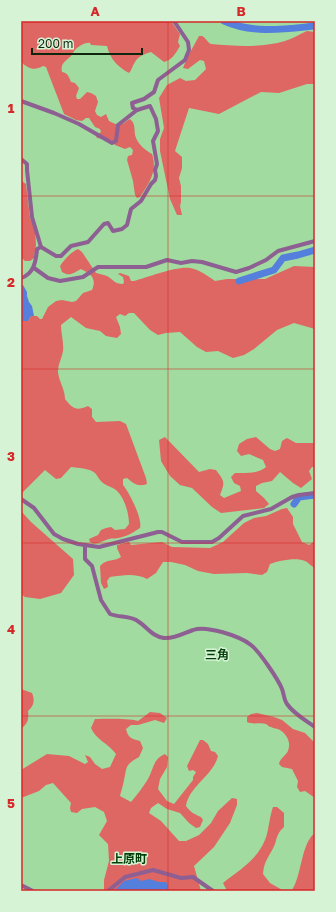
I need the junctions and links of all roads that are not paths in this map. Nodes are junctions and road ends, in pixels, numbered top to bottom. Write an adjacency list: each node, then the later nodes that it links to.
1 (174, 21): 2 (street)
2 (154, 92): 4 (street); 5 (street)
3 (21, 101): 5 (street)
4 (150, 106): 5 (street); 8 (street)
5 (137, 110)
6 (21, 159): 8 (street)
7 (315, 241): 9 (street)
8 (41, 247): 9 (street)
9 (34, 268): 10 (street)
10 (21, 278)
11 (315, 493): 13 (street)
12 (21, 499): 13 (street)
13 (86, 545): 14 (street)
14 (315, 726)
15 (21, 885): 16 (street)
16 (33, 891)
17 (108, 891): 18 (street)
18 (213, 891)

